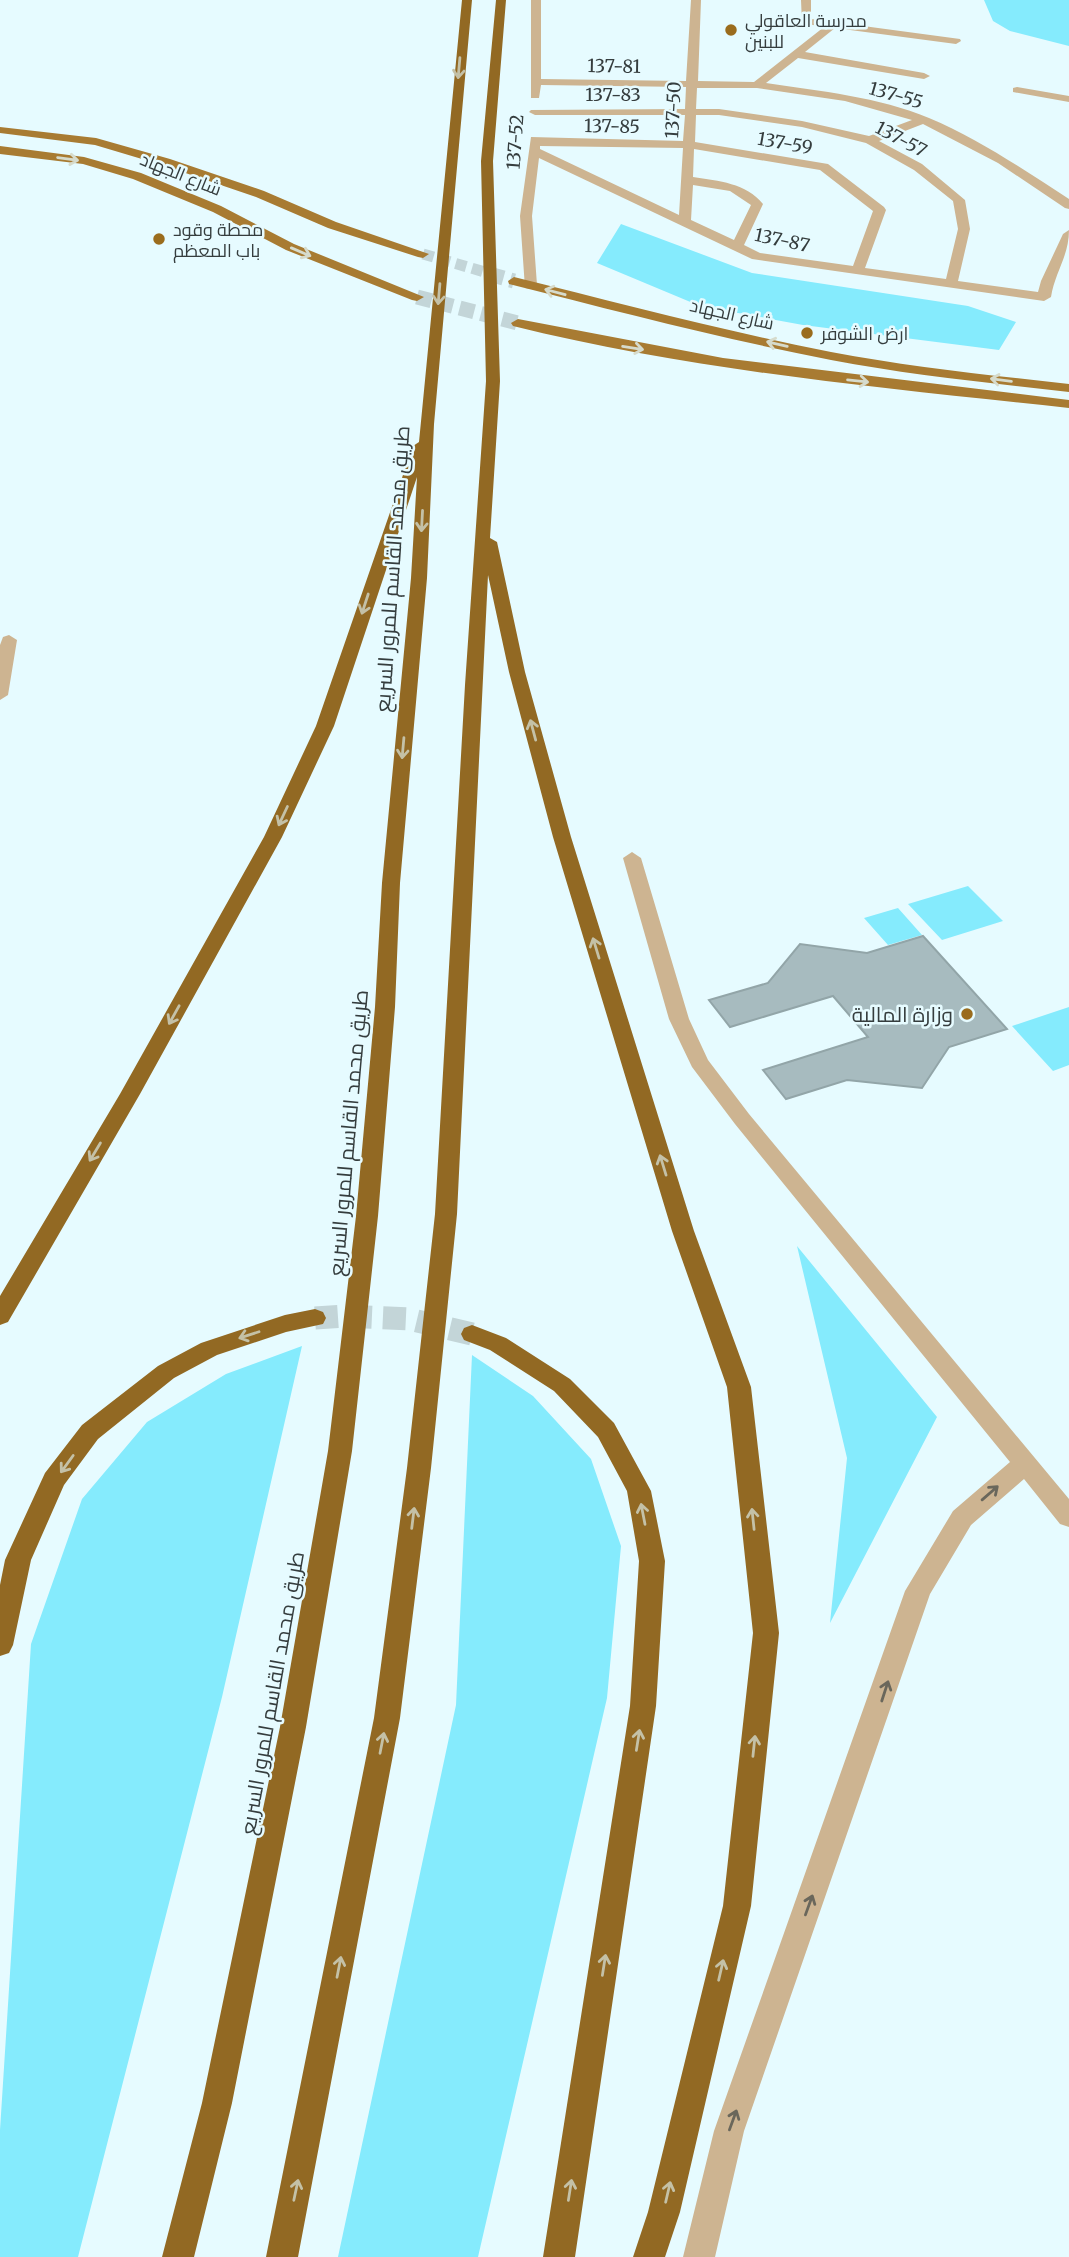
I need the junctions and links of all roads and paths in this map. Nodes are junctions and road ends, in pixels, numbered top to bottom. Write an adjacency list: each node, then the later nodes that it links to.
1 (467, 0): 41 (highway, طريق محمد القاسم للمرور السريع, one-way to 41)
2 (501, 0): 42 (highway)
3 (536, 0): 10 (street, 137-52)
4 (696, 0): 11 (street, 137-50)
5 (806, 0): 6 (street)
6 (834, 24): 7 (street); 8 (street)
7 (956, 41)
8 (796, 54): 9 (street); 12 (street)
9 (924, 76)
10 (536, 82): 11 (street, 137-81); 15 (street, 137-52)
11 (692, 84): 12 (street, 137-55); 16 (street, 137-50)
12 (757, 86): 17 (street, 137-55)
13 (1017, 90): 14 (street)
14 (1069, 99)
15 (535, 112): 16 (street, 137-83); 21 (street, 137-52)
16 (691, 112): 19 (street, 137-57); 20 (street, 137-50)
17 (924, 120): 19 (street); 25 (street, 137-55)
18 (0, 130): 24 (main road, شارع الجهاد)
19 (870, 140): 33 (street, 137-57)
20 (689, 145): 21 (street, 137-85); 23 (street, 137-50); 31 (street, 137-59)
21 (534, 146): 27 (street, 137-87); 34 (street, 137-52)
22 (0, 150): 26 (main road, شارع الجهاد, one-way to 26)
23 (687, 180): 27 (street, 137-50); 29 (street)
24 (260, 194): 26 (main road); 30 (main road, شارع الجهاد)
25 (1069, 205)
26 (217, 209): 35 (main road, شارع الجهاد, one-way to 35)
27 (685, 222): 29 (street, 137-87)
28 (1069, 234): 33 (street, 137-87)
29 (737, 247): 31 (street, 137-87)
30 (423, 254)
31 (857, 271): 33 (street, 137-87)
32 (514, 281): 34 (main road, شارع الجهاد)
33 (951, 284)
34 (530, 285): 37 (main road, شارع الجهاد, one-way to 34)
35 (417, 297)
36 (518, 323): 38 (main road, one-way to 38)
37 (724, 332): 38 (main road); 39 (main road, شارع الجهاد, one-way to 37)
38 (708, 359): 40 (main road, one-way to 40)
39 (1069, 388)
40 (1069, 404)
41 (427, 424): 46 (highway, one-way to 46); 52 (highway, طريق محمد القاسم للمرور السريع, one-way to 52)
42 (485, 521): 53 (highway, one-way to 42); 55 (highway, one-way to 42)
43 (9, 640): 44 (street)
44 (0, 695)
45 (632, 858): 49 (street)
46 (0, 1316)
47 (315, 1318): 51 (highway, one-way to 51)
48 (472, 1334): 54 (highway, one-way to 48)
49 (1024, 1465): 50 (street); 56 (street, one-way to 49)
50 (1069, 1517)
51 (0, 1646)
52 (178, 2257)
53 (282, 2257)
54 (559, 2257)
55 (649, 2257)
56 (699, 2257)

